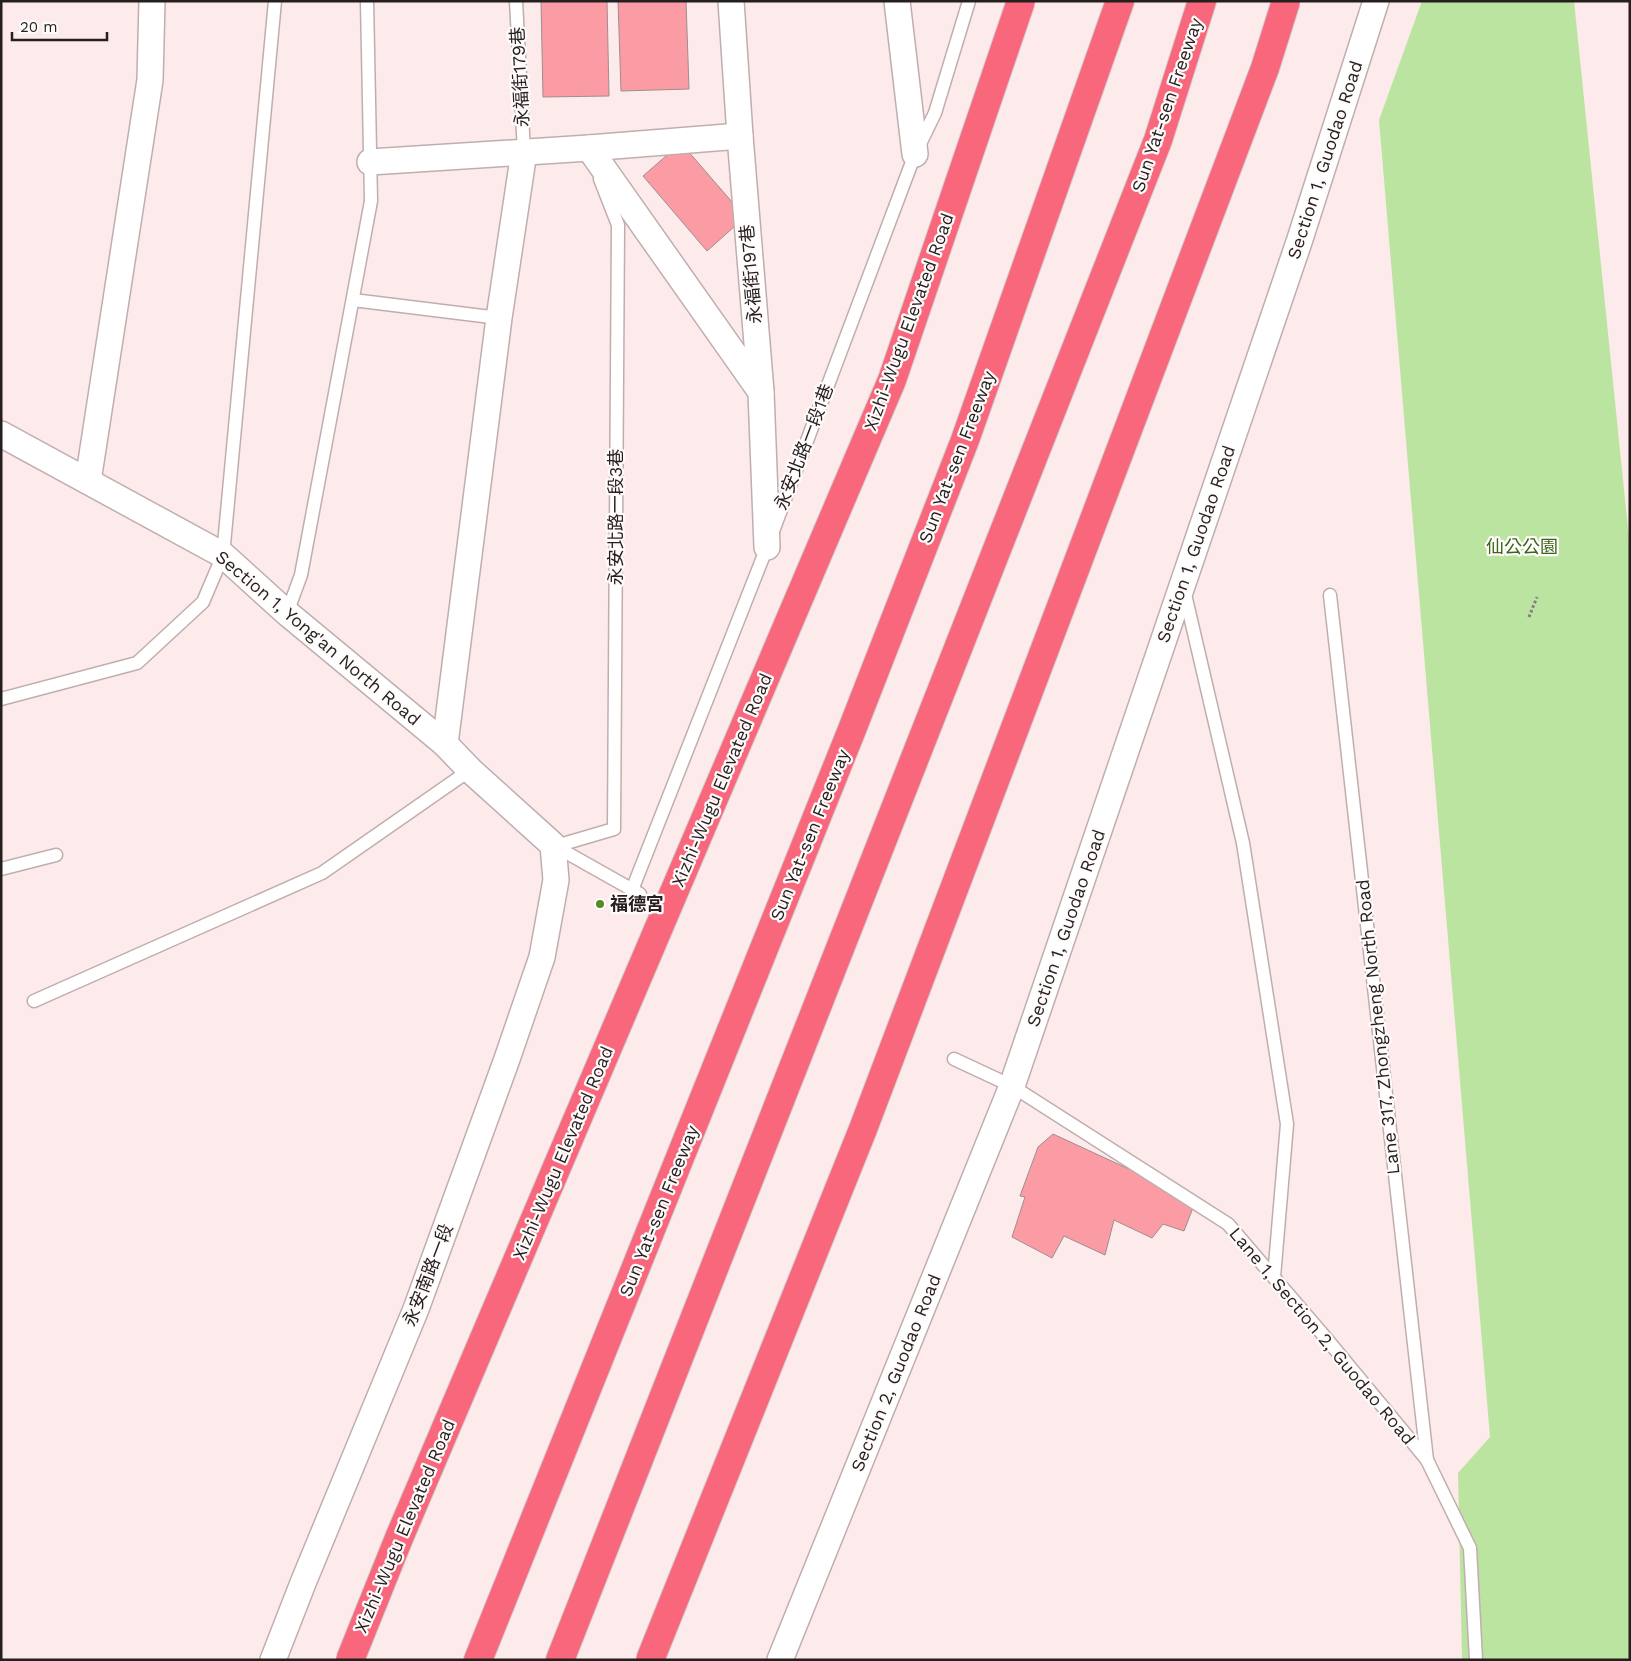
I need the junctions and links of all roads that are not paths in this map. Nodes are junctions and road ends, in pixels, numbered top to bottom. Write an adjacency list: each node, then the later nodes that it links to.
1 (152, 1): 22 (street)
2 (275, 1): 24 (lane)
3 (367, 1): 17 (lane)
4 (516, 1): 15 (lane, 永福街179巷)
5 (731, 1): 13 (street, 永福街197巷)
6 (897, 1): 16 (street)
7 (970, 1): 16 (lane, 永安北路一段1巷)
8 (1021, 1): 40 (highway, Xizhi-Wugu Elevated Road, bridge)
9 (1120, 1): 41 (highway, Sun Yat-sen Freeway)
10 (1202, 1): 42 (highway, Sun Yat-sen Freeway)
11 (1286, 1): 43 (highway, bridge)
12 (1376, 1): 25 (street, Section 1, Guodao Road)
13 (740, 136): 14 (street); 20 (street, 永福街197巷)
14 (589, 148): 15 (street); 20 (street); 31 (lane, 永安北路一段3巷)
15 (524, 152): 17 (street); 19 (street)
16 (914, 154): 23 (lane, 永安北路一段1巷)
17 (370, 162): 18 (lane)
18 (352, 300): 19 (lane); 27 (lane)
19 (499, 318): 29 (street)
20 (761, 392): 23 (street, 永福街197巷)
21 (1, 434): 22 (street, Section 1, Yong'an North Road)
22 (88, 481): 24 (street, Section 1, Yong'an North Road)
23 (767, 547): 31 (lane, 永安北路一段1巷)
24 (223, 555): 27 (street, Section 1, Yong'an North Road); 28 (lane)
25 (1183, 583): 36 (street, Section 1, Guodao Road); 37 (lane)
26 (1330, 595): 38 (lane, Lane 317, Zhongzheng North Road)
27 (287, 613): 29 (street, Section 1, Yong'an North Road)
28 (1, 699)
29 (446, 744): 30 (street, Section 1, Yong'an North Road)
30 (470, 770): 31 (street, Section 1, Yong'an North Road); 34 (lane)
31 (554, 845): 39 (street, 永安南路一段)
32 (56, 855): 33 (lane)
33 (1, 869)
34 (34, 1001)
35 (954, 1059): 36 (lane, Lane 1, Section 2, Guodao Road)
36 (1012, 1086): 37 (lane, Lane 1, Section 2, Guodao Road); 44 (street, Section 2, Guodao Road)
37 (1274, 1277): 38 (lane, Lane 1, Section 2, Guodao Road)
38 (1426, 1460): 45 (lane)
39 (273, 1660)
40 (350, 1660)
41 (478, 1660)
42 (560, 1660)
43 (650, 1660)
44 (780, 1660)
45 (1476, 1660)

